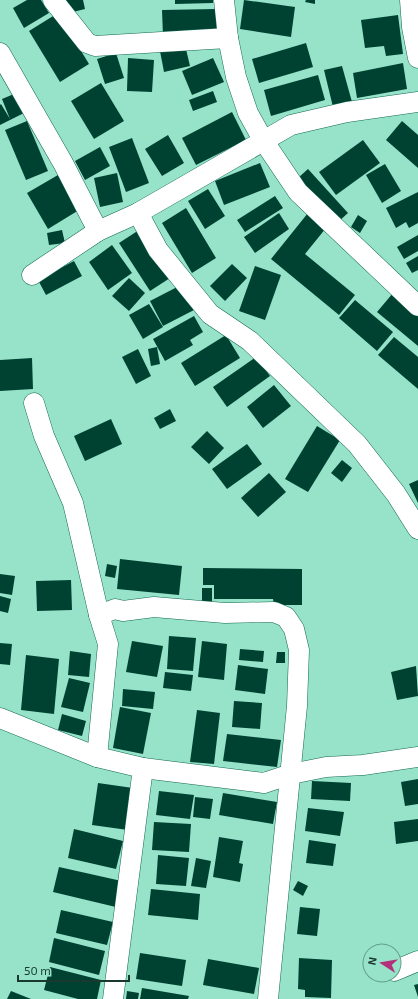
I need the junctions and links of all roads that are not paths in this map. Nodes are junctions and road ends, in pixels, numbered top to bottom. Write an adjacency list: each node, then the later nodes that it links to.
1 (53, 0): 4 (street)
2 (224, 0): 4 (street)
3 (410, 0): 6 (street)
4 (228, 38): 8 (street)
5 (0, 53): 10 (street)
6 (418, 58)
7 (418, 102): 8 (street)
8 (263, 140): 9 (street); 12 (street)
9 (138, 213): 10 (street); 14 (street)
10 (98, 231): 11 (street)
11 (32, 275)
12 (418, 306)
13 (34, 403): 15 (street)
14 (418, 529)
15 (99, 615): 17 (street); 20 (street)
16 (0, 718): 17 (street)
17 (97, 757): 19 (street)
18 (418, 757): 20 (street)
19 (143, 768): 20 (street); 23 (street)
20 (291, 774): 24 (street)
21 (418, 961): 22 (street)
22 (402, 968)
23 (113, 999)
24 (268, 999)

